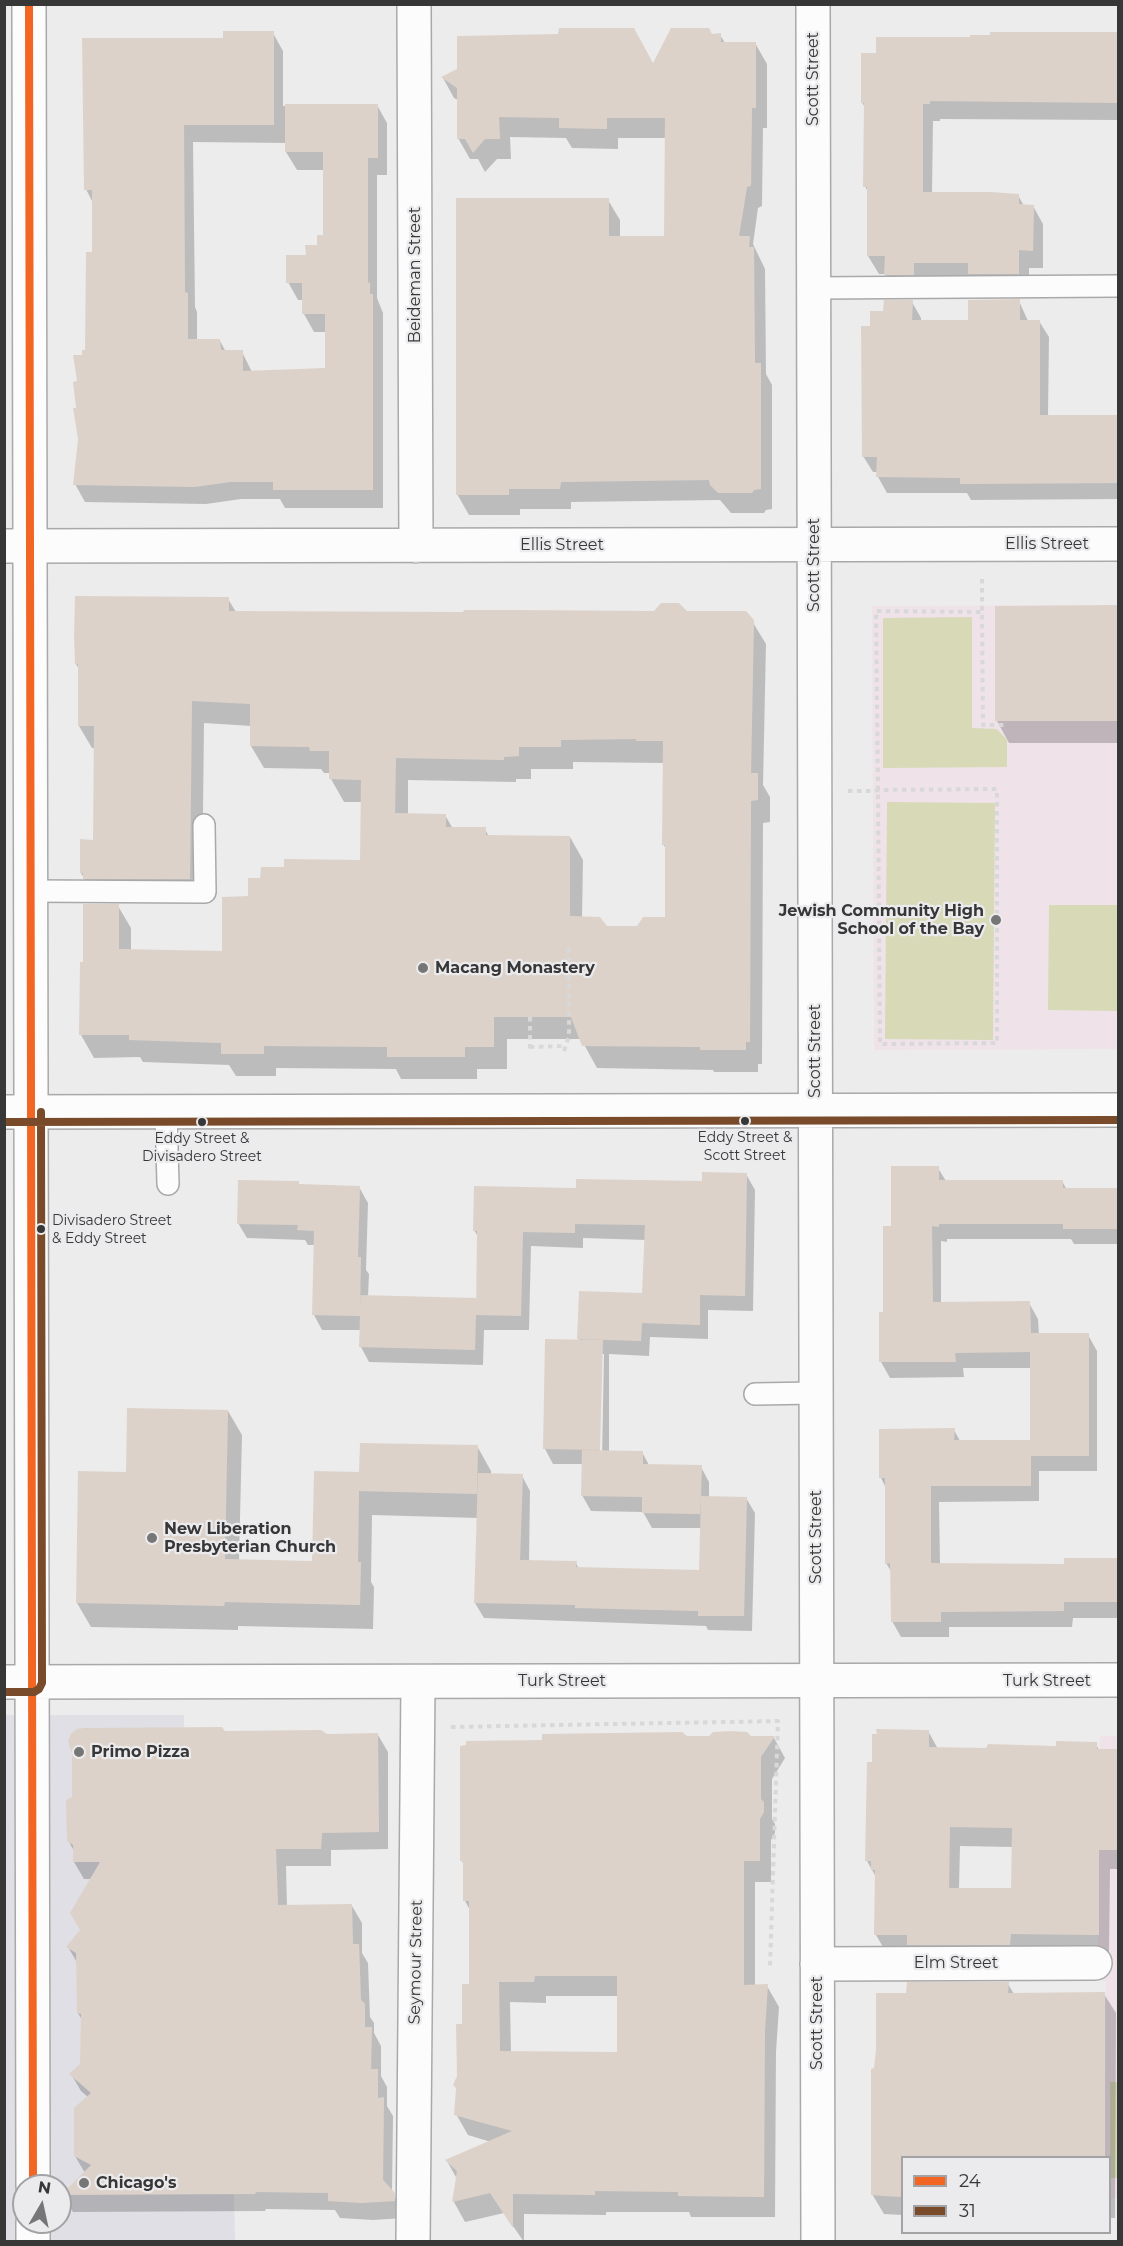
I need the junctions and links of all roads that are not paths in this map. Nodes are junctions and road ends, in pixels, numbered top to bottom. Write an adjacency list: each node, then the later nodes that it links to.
1 (29, 4): 8 (street)
2 (414, 4): 9 (street, Beideman Street)
3 (813, 4): 5 (street, Scott Street)
4 (1119, 286): 5 (lane)
5 (814, 288): 7 (street, Scott Street)
6 (1119, 544): 7 (street, Ellis Street)
7 (814, 545): 9 (street, Ellis Street); 13 (street, Scott Street)
8 (17, 546): 9 (street, Ellis Street); 11 (street)
9 (416, 546)
10 (204, 825): 11 (lane)
11 (30, 891): 14 (street)
12 (1119, 1110): 13 (street)
13 (816, 1111): 15 (street); 17 (street, Scott Street)
14 (18, 1112): 15 (street); 21 (street)
15 (166, 1112): 16 (lane)
16 (168, 1184)
17 (816, 1393): 18 (lane); 20 (street, Scott Street)
18 (755, 1394)
19 (1119, 1680): 20 (street, Turk Street)
20 (817, 1681): 22 (street, Turk Street); 24 (street, Scott Street)
21 (18, 1682): 22 (street, Turk Street); 25 (street)
22 (418, 1682): 26 (street, Seymour Street)
23 (1095, 1963): 24 (street, Elm Street)
24 (817, 1964): 27 (street, Scott Street)
25 (33, 2174)
26 (413, 2241)
27 (818, 2241)

